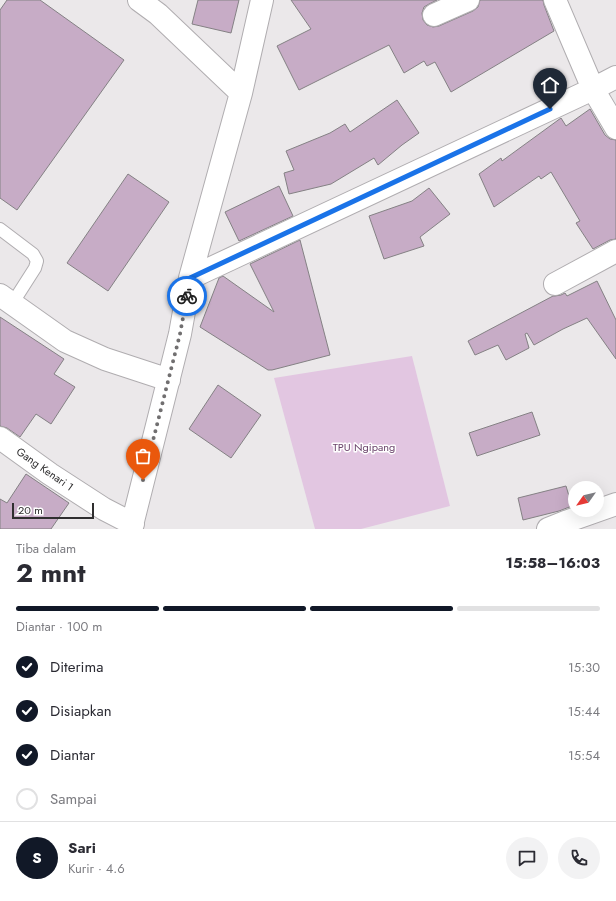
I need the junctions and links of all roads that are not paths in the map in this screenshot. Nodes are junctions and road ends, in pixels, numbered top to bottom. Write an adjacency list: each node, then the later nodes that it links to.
1 (139, 0): 8 (street)
2 (262, 0): 8 (street)
3 (468, 0): 5 (street)
4 (555, 0): 7 (street)
5 (434, 15)
6 (616, 77): 7 (street)
7 (593, 89): 9 (street); 12 (street)
8 (241, 93): 12 (street)
9 (616, 128)
10 (0, 229): 14 (lane)
11 (616, 251): 13 (street)
12 (190, 278): 15 (street)
13 (555, 284)
14 (6, 299): 15 (street)
15 (169, 380): 18 (street)
16 (0, 438): 18 (street, Gang Kenari 1)
17 (616, 504): 19 (street)
18 (132, 526)
19 (548, 529)

